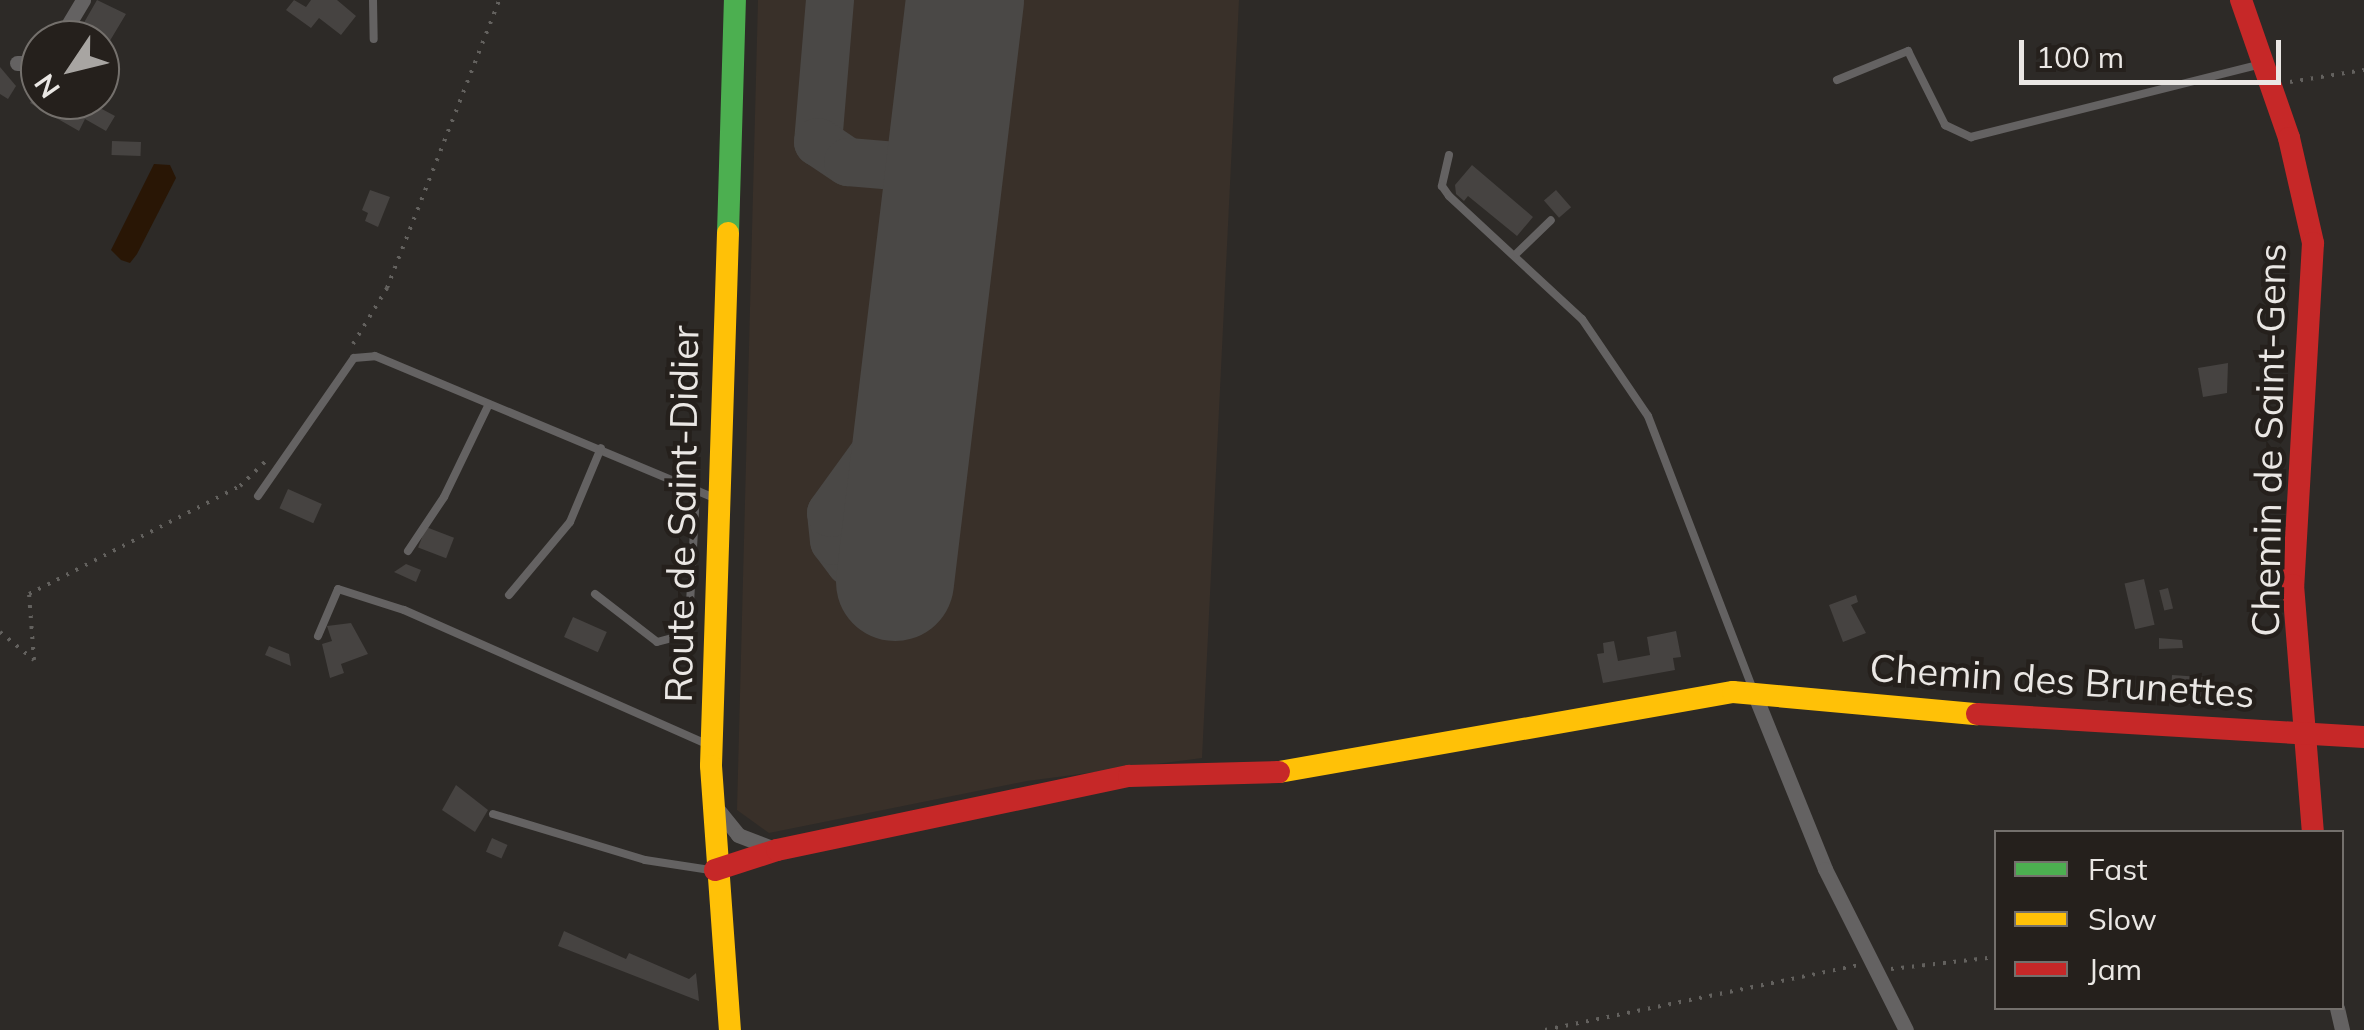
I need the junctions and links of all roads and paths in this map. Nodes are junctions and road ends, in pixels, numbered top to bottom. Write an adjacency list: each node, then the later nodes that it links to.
1 (373, 0): 5 (lane)
2 (499, 0): 12 (path)
3 (735, 0): 16 (street, Route de Saint-Didier)
4 (2241, 0): 7 (street, Chemin de Saint-Gens)
5 (374, 39)
6 (2364, 70): 7 (path)
7 (2267, 75): 8 (lane); 24 (street, Chemin de Saint-Gens)
8 (1837, 80)
9 (1449, 155): 11 (lane)
10 (1551, 220): 11 (lane)
11 (1516, 252): 23 (lane)
12 (346, 352)
13 (489, 404): 15 (lane); 17 (lane); 18 (lane)
14 (278, 446): 21 (path)
15 (601, 448): 16 (lane); 20 (lane)
16 (706, 495): 19 (lane); 26 (street, Route de Saint-Didier)
17 (258, 496)
18 (408, 550)
19 (595, 594)
20 (509, 595)
21 (0, 632)
22 (318, 636): 26 (lane)
23 (1756, 698): 24 (street, Chemin des Brunettes); 30 (street, Chemin des Brunettes); 33 (street)
24 (2306, 732): 25 (street, Chemin des Brunettes); 29 (street, Chemin de Saint-Gens)
25 (2364, 737)
26 (711, 744): 27 (street, Route de Saint-Didier)
27 (712, 802): 30 (street); 31 (street, Route de Saint-Didier)
28 (494, 814): 31 (lane)
29 (2313, 830)
30 (768, 848): 31 (street, Chemin des Brunettes)
31 (714, 863): 34 (street, Route de Saint-Didier)
32 (1994, 957): 33 (path)
33 (1871, 963): 35 (path); 36 (street)
34 (730, 1030)
35 (1544, 1030)
36 (1906, 1030)

